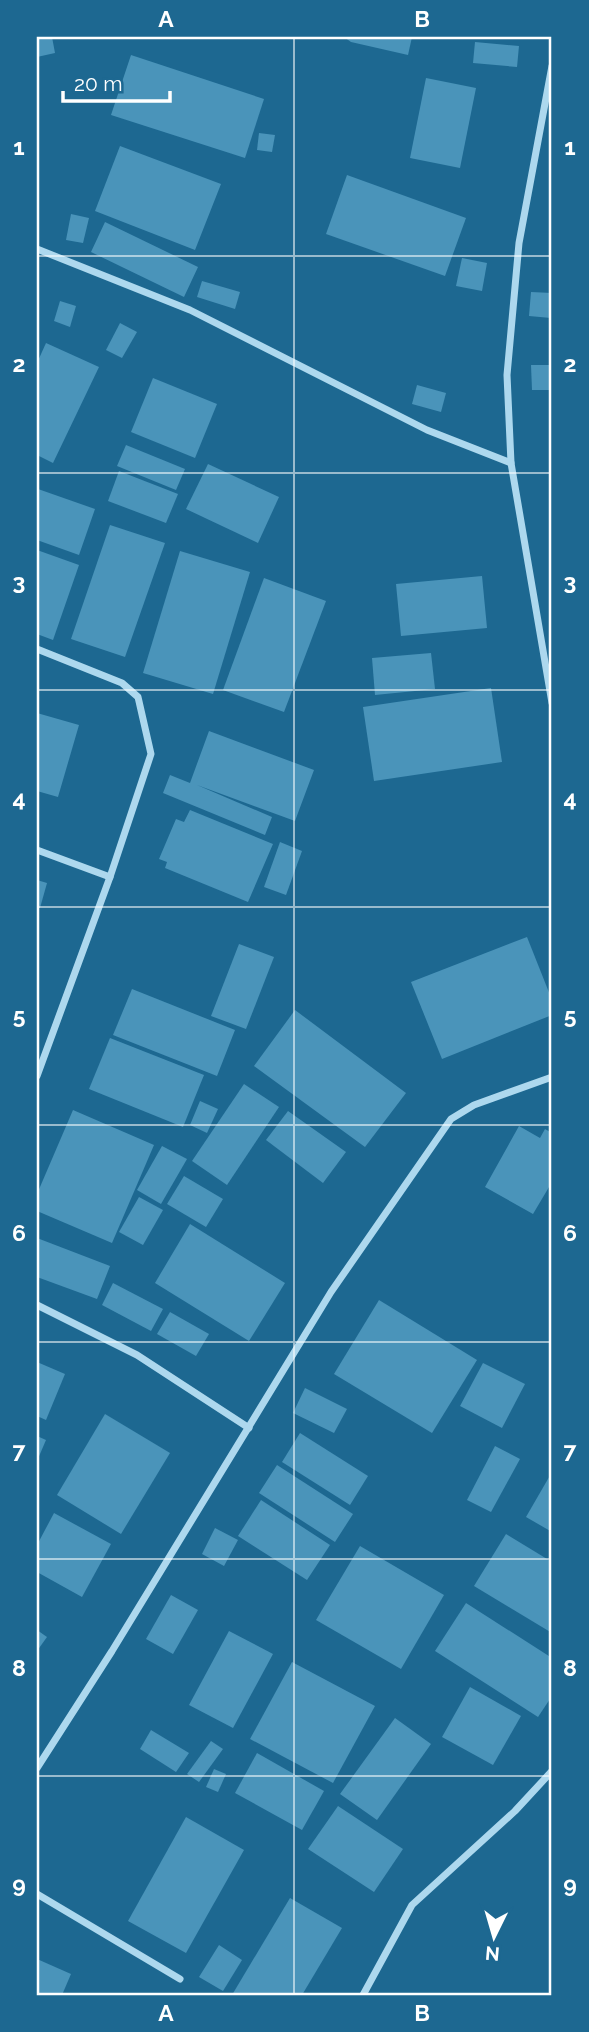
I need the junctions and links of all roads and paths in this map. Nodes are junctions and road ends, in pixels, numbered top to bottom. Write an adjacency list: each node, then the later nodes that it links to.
1 (552, 66): 3 (street)
2 (37, 248): 3 (street)
3 (512, 463): 5 (street)
4 (37, 649): 7 (street)
5 (552, 703)
6 (37, 850): 7 (street)
7 (110, 877): 8 (street)
8 (37, 1076)
9 (552, 1077): 11 (street)
10 (37, 1305): 11 (street)
11 (249, 1428): 12 (street)
12 (37, 1768)
13 (552, 1771): 16 (street)
14 (37, 1894): 15 (street)
15 (180, 1979)
16 (362, 1995)

